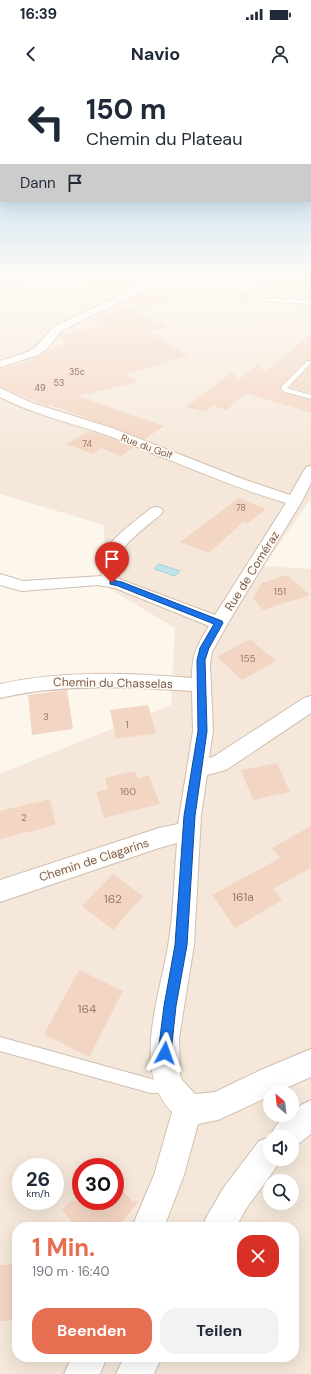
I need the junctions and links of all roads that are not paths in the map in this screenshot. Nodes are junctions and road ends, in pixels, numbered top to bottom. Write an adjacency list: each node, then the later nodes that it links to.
1 (51, 335): 3 (street)
2 (309, 362): 5 (lane)
3 (0, 364)
4 (0, 392): 7 (street, Rue du Golf)
5 (311, 397)
6 (311, 470): 7 (street, Rue de Coméraz)
7 (295, 501): 11 (street, Rue de Coméraz)
8 (156, 511): 10 (street)
9 (0, 579): 10 (street)
10 (112, 583): 11 (street)
11 (219, 623): 12 (street, Rue de Coméraz)
12 (202, 685): 13 (street, Chemin du Chasselas); 15 (street, Rue de Coméraz)
13 (0, 691)
14 (311, 702): 15 (street)
15 (197, 769): 16 (street, Rue de Coméraz)
16 (188, 833): 17 (street, Chemin de Clagarins); 20 (street, Rue de Coméraz)
17 (0, 891)
18 (0, 1044): 20 (lane)
19 (311, 1064): 21 (street)
20 (169, 1083): 21 (street, Rue de Coméraz)
21 (188, 1107): 25 (street)
22 (311, 1115): 23 (street)
23 (293, 1130)
24 (263, 1161): 26 (street)
25 (150, 1222)
26 (221, 1222)
27 (88, 1362): 29 (street)
28 (142, 1362): 30 (street)
29 (82, 1374)
30 (134, 1374)

